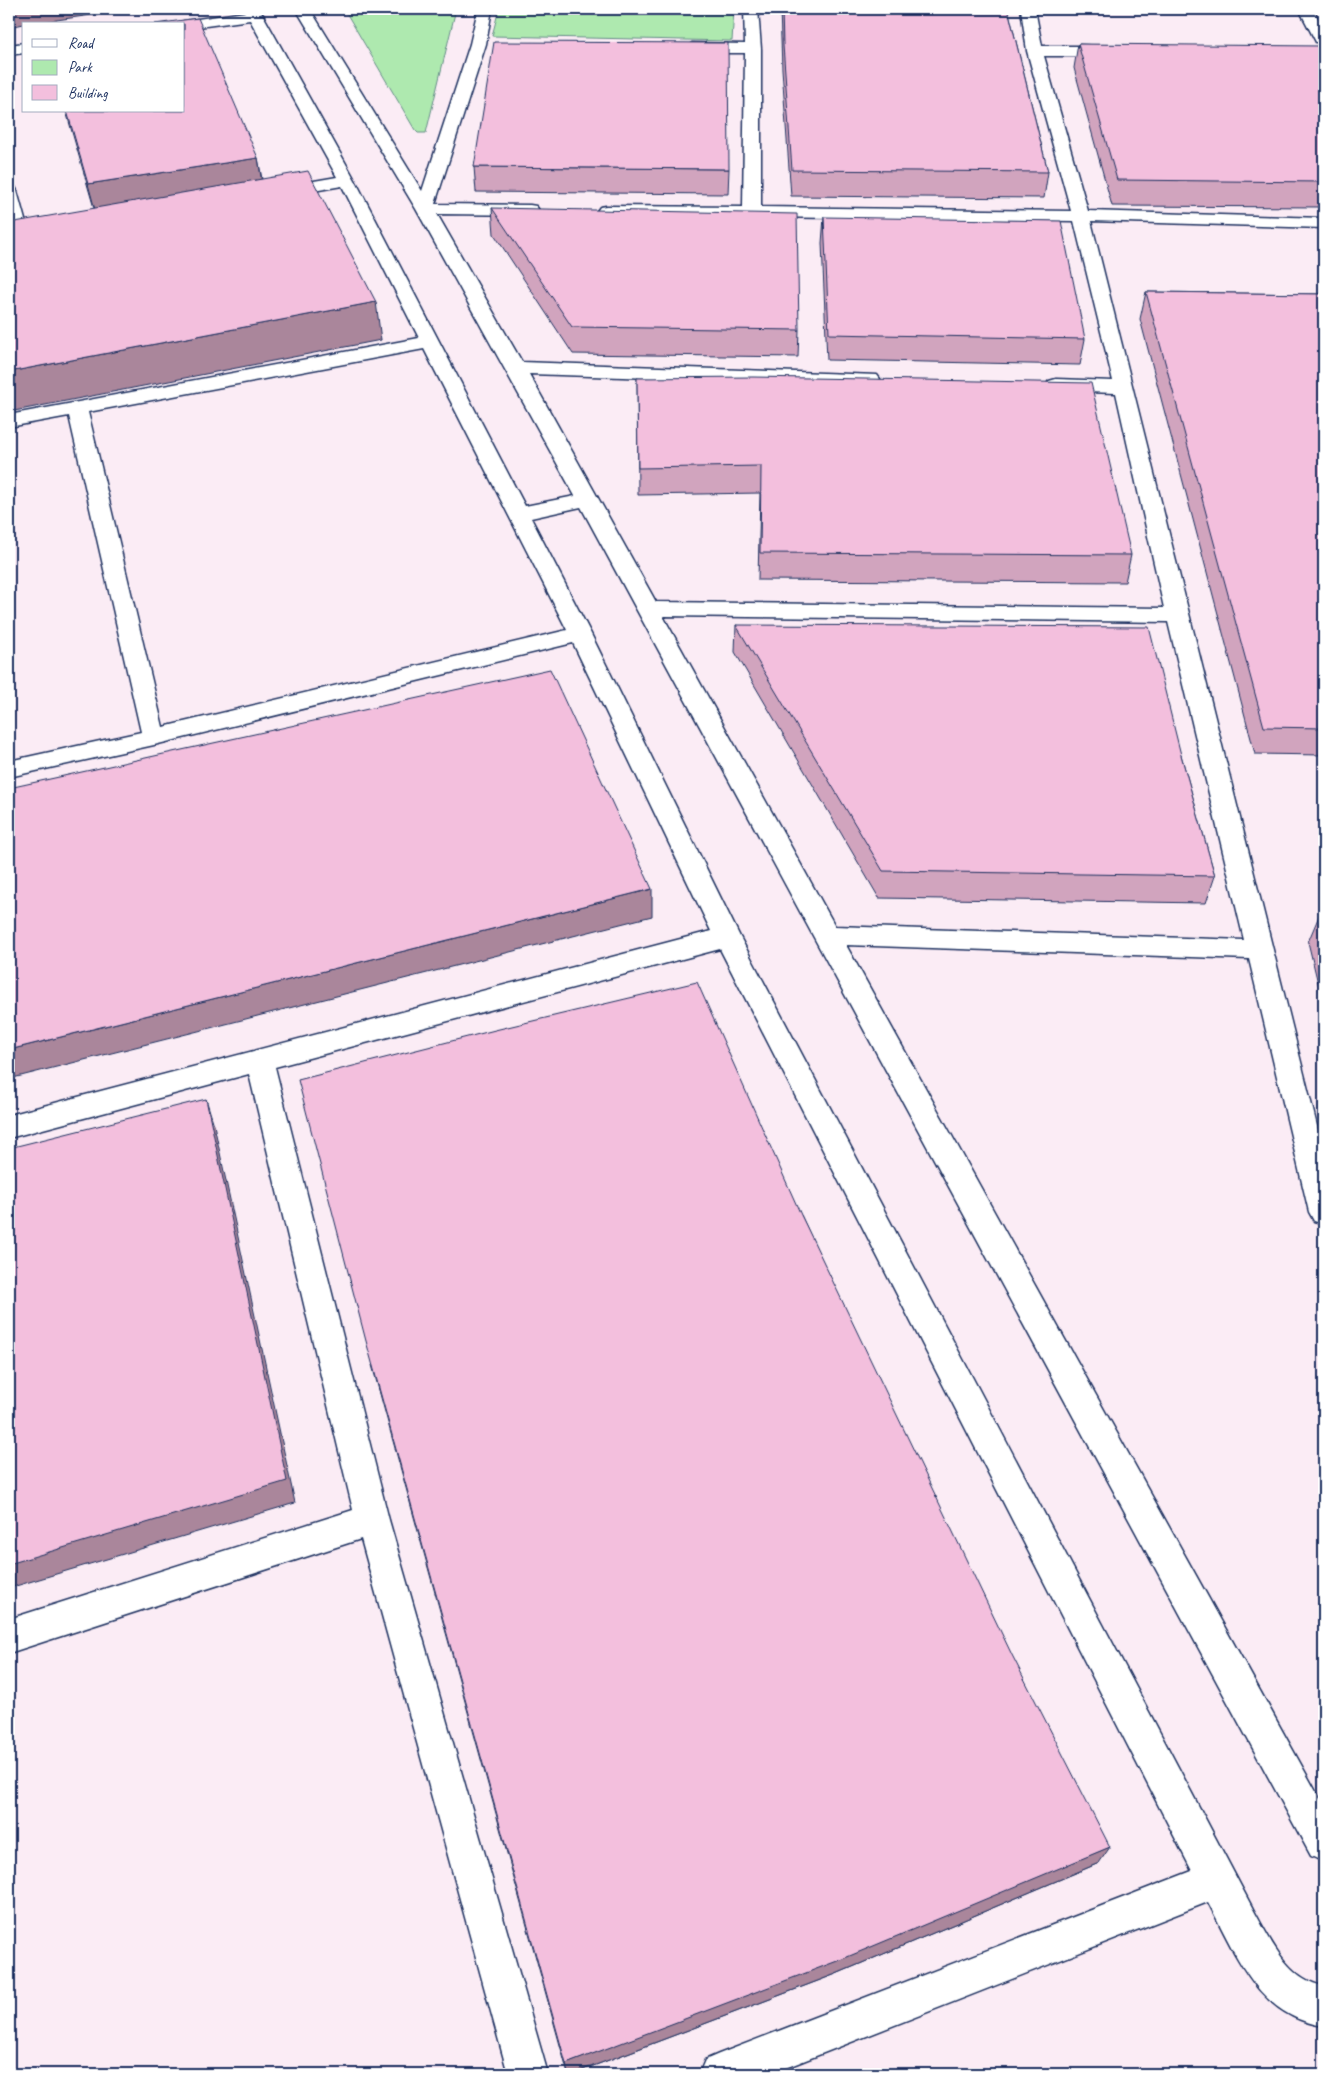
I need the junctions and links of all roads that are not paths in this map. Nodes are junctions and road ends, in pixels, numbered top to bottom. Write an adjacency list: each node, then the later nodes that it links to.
1 (304, 9): 20 (street)
2 (485, 9): 8 (street)
3 (751, 9): 12 (street)
4 (1028, 9): 15 (street)
5 (1306, 9): 13 (street)
6 (254, 12): 7 (street); 17 (street)
7 (185, 25)
8 (478, 44): 9 (street); 20 (street)
9 (497, 45)
10 (22, 48): 14 (street)
11 (674, 48): 12 (street)
12 (753, 49): 23 (street)
13 (1321, 49)
14 (9, 50)
15 (1034, 50): 16 (street); 24 (street)
16 (1134, 51)
17 (347, 180): 19 (street); 28 (street)
18 (9, 191): 27 (street)
19 (261, 195)
20 (425, 209): 21 (street); 29 (street)
21 (544, 210)
22 (593, 210): 23 (street)
23 (752, 212): 24 (street)
24 (1081, 216): 25 (street); 32 (street)
25 (1324, 223)
26 (40, 234): 27 (street)
27 (15, 239)
28 (430, 342): 33 (street); 36 (street)
29 (516, 368): 30 (street); 35 (street)
30 (885, 380)
31 (1034, 384): 32 (street)
32 (1124, 387): 38 (street)
33 (76, 408): 34 (street); 40 (street)
34 (9, 421)
35 (589, 499): 36 (street); 37 (street)
36 (518, 514): 39 (street)
37 (650, 609): 38 (street); 42 (street)
38 (1177, 615): 44 (street)
39 (580, 634): 40 (street); 43 (street)
40 (154, 737): 41 (street)
41 (9, 769)
42 (826, 935): 44 (street); 50 (street)
43 (727, 937): 45 (street); 51 (street)
44 (1260, 950): 47 (street)
45 (260, 1059): 46 (street); 48 (street)
46 (9, 1126)
47 (1324, 1212)
48 (372, 1520): 49 (street); 53 (street)
49 (9, 1636)
50 (1324, 1843)
51 (1217, 1880): 52 (street); 54 (street)
52 (1324, 2006)
53 (528, 2074)
54 (719, 2074)

